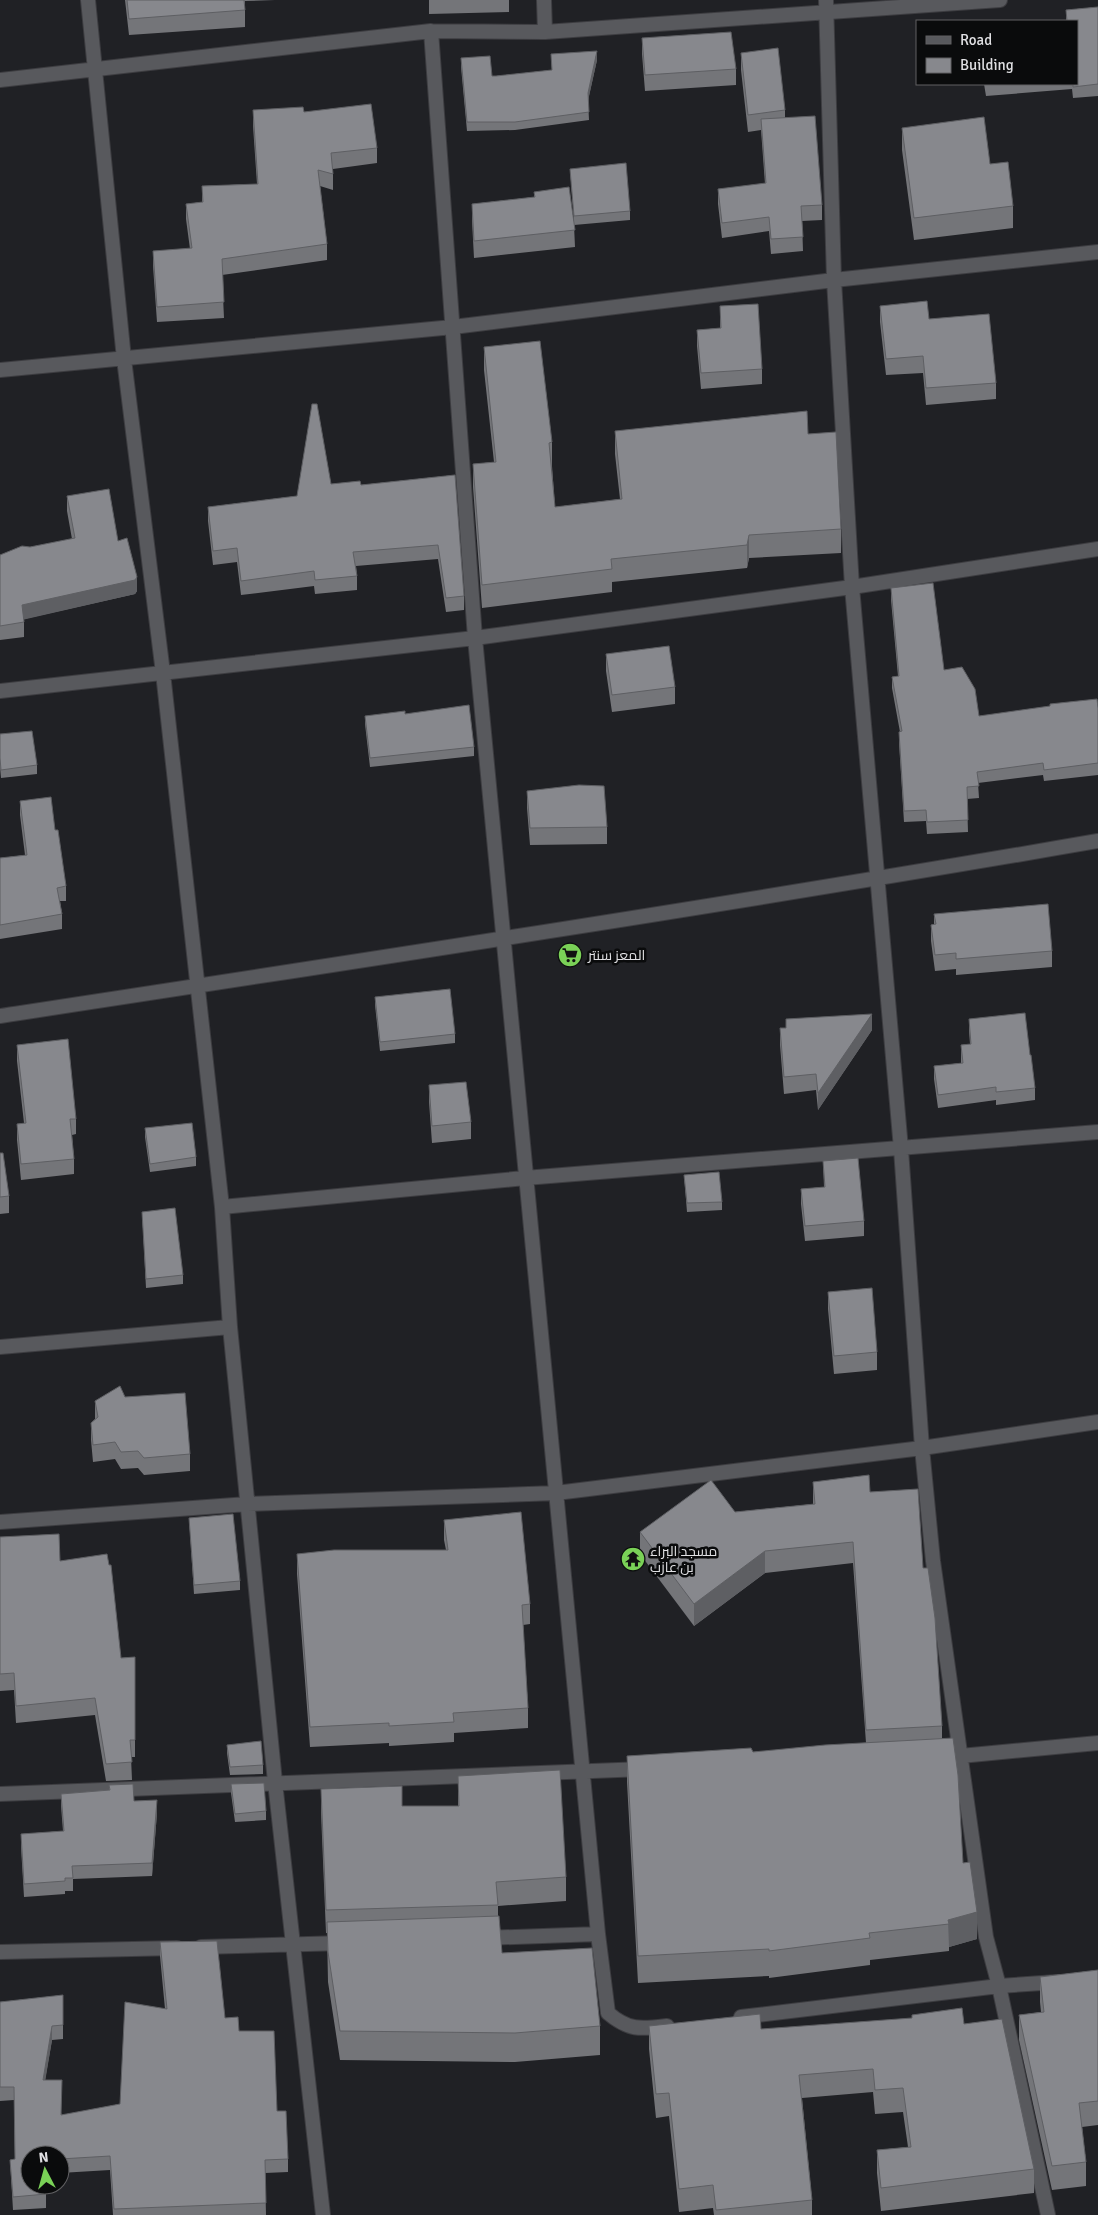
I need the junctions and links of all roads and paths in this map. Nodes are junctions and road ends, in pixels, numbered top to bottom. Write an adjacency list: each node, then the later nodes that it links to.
1 (88, 0): 7 (street)
2 (544, 0): 6 (street)
3 (1000, 0): 4 (street)
4 (827, 6): 6 (street); 10 (street)
5 (431, 31): 6 (street); 7 (street); 11 (street)
6 (545, 32)
7 (96, 71): 8 (street); 12 (street)
8 (0, 80)
9 (1098, 252): 10 (street)
10 (834, 280): 11 (street); 15 (street)
11 (453, 327): 12 (street); 16 (street)
12 (124, 359): 13 (street); 17 (street)
13 (0, 370)
14 (1098, 549): 15 (street)
15 (852, 587): 16 (street); 20 (street)
16 (475, 638): 17 (street); 21 (street)
17 (163, 673): 18 (street); 22 (street)
18 (0, 691)
19 (1098, 841): 20 (street)
20 (876, 880): 21 (street); 25 (street)
21 (502, 939): 22 (street); 26 (street)
22 (197, 986): 23 (street); 27 (street)
23 (0, 1016)
24 (1098, 1132): 25 (street)
25 (900, 1149): 26 (street); 31 (street)
26 (524, 1178): 27 (street); 32 (street)
27 (222, 1207): 28 (street)
28 (230, 1327): 29 (street); 33 (street)
29 (0, 1347)
30 (1098, 1422): 31 (street)
31 (922, 1448): 32 (street); 36 (street)
32 (556, 1493): 33 (street); 39 (street)
33 (248, 1504): 34 (street); 40 (street)
34 (0, 1522)
35 (1098, 1743): 36 (street)
36 (959, 1756): 37 (street); 48 (street)
37 (940, 1757)
38 (657, 1768): 39 (street)
39 (581, 1770): 40 (street); 42 (street)
40 (275, 1782): 41 (street); 45 (street)
41 (0, 1794)
42 (598, 1934): 43 (street); 50 (street)
43 (470, 1939)
44 (362, 1942): 45 (street)
45 (293, 1945): 46 (street); 51 (street)
46 (0, 1952)
47 (1068, 1981): 48 (street)
48 (999, 1986): 49 (street); 52 (street)
49 (726, 2019)
50 (678, 2025)
51 (323, 2215)
52 (1048, 2215)

